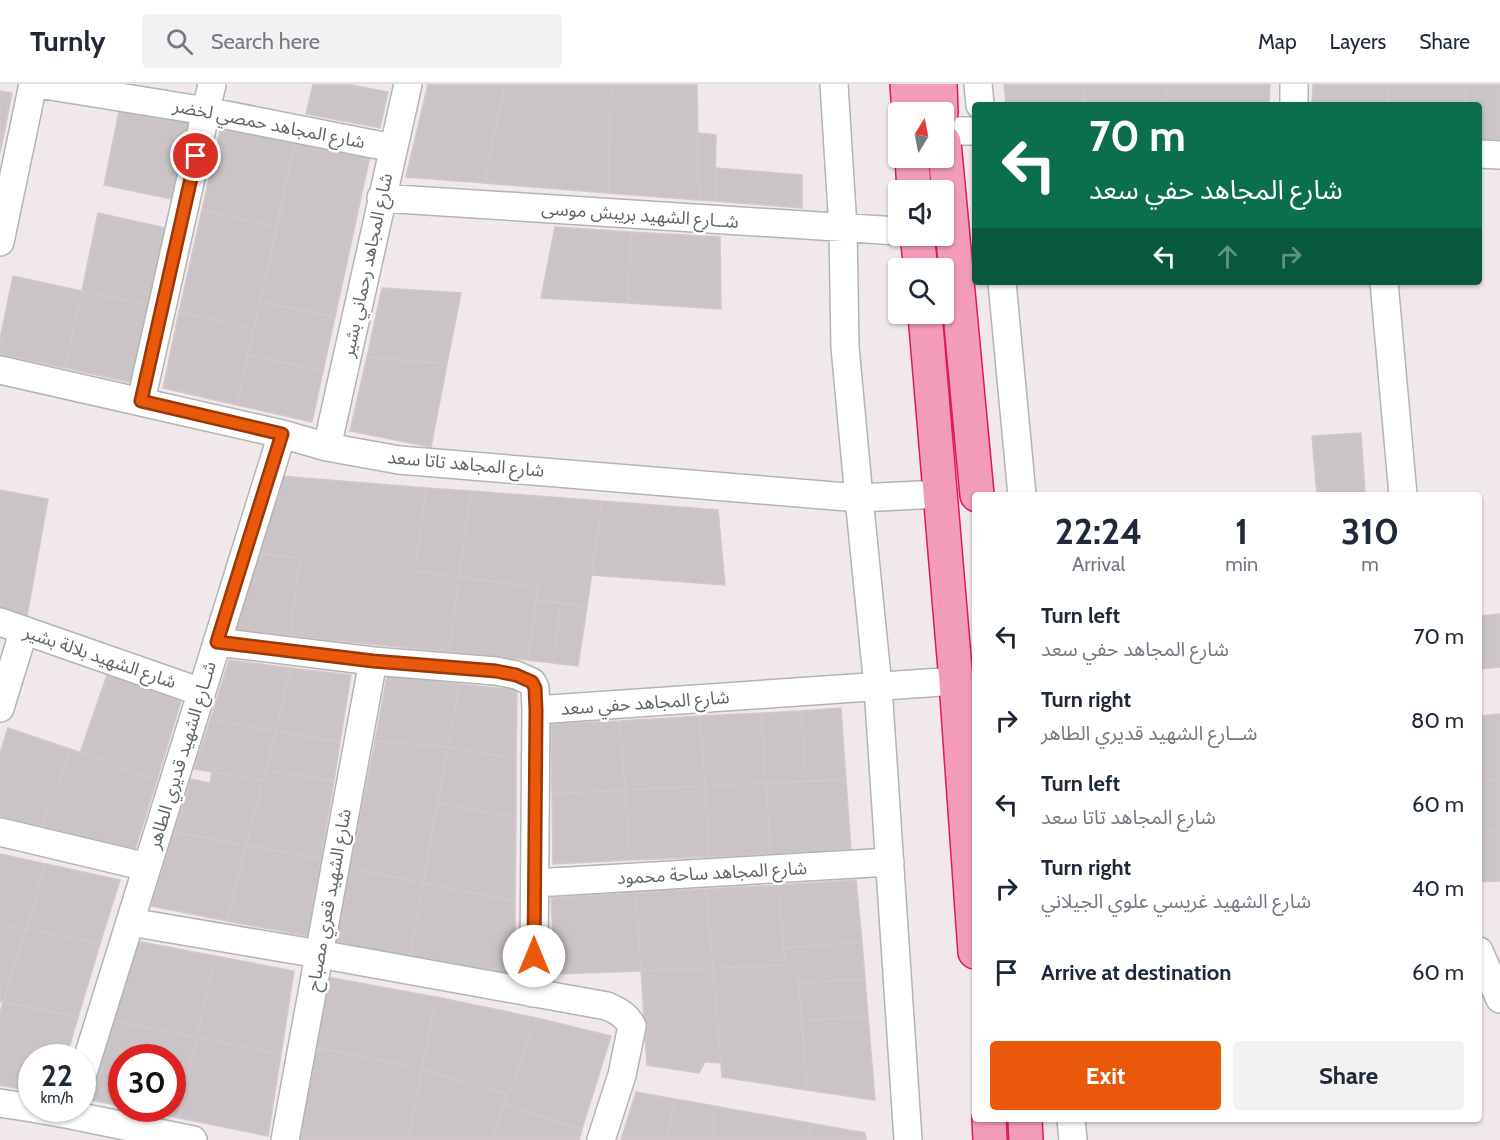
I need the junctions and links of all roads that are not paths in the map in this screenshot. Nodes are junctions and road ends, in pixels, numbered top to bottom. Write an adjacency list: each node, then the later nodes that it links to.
1 (35, 84): 13 (street, شارع المجاهد حمصي لخضر); 23 (street)
2 (212, 84): 13 (street)
3 (408, 84): 16 (street, شارع المجاهد رحماني بشير)
4 (834, 84): 21 (street)
5 (907, 84): 9 (highway)
6 (940, 84): 10 (highway)
7 (978, 84): 11 (street)
8 (1294, 84): 12 (street)
9 (908, 102)
10 (941, 102)
11 (980, 102)
12 (1294, 102)
13 (206, 111): 16 (street, شارع المجاهد حمصي لخضر); 28 (street)
14 (954, 131): 15 (street)
15 (972, 131)
16 (393, 147): 20 (street, شارع المجاهد رحماني بشير)
17 (1482, 154): 18 (street)
18 (1500, 156)
19 (946, 168): 31 (highway)
20 (381, 198): 21 (street, شــارع الشهيد بريبش موسى); 30 (street, شارع المجاهد رحماني بشير)
21 (843, 228): 22 (street, شــارع الشهيد بريبش موسى); 35 (street)
22 (888, 230)
23 (0, 242)
24 (1002, 285): 32 (street)
25 (1384, 285): 33 (street)
26 (926, 324): 34 (highway)
27 (0, 369): 28 (street, شارع المجاهد تاتا سعد)
28 (141, 401): 29 (street, شارع المجاهد تاتا سعد)
29 (282, 434): 30 (street, شارع المجاهد تاتا سعد); 37 (street, شــارع الشهيد قديري الطاهر)
30 (327, 447): 35 (street, شارع المجاهد تاتا سعد)
31 (977, 492)
32 (1022, 492)
33 (1403, 492)
34 (940, 494): 35 (street, شارع المجاهد تاتا سعد); 39 (highway)
35 (859, 498): 40 (street)
36 (12, 626): 41 (street, شارع الشهيد بلالة بشير); 42 (street)
37 (217, 642): 38 (street, شارع المجاهد حفي سعد); 41 (street, شــارع الشهيد قديري الطاهر)
38 (373, 661): 43 (street, شارع المجاهد حفي سعد); 51 (street, شارع الشهيد قعري مصباح)
39 (956, 681): 40 (street, شارع المجاهد حفي سعد); 44 (highway)
40 (879, 687): 43 (street, شارع المجاهد حفي سعد); 46 (street)
41 (201, 692): 47 (street, شــارع الشهيد قديري الطاهر)
42 (0, 708)
43 (536, 710): 49 (street)
44 (967, 740): 48 (highway)
45 (0, 832): 47 (street)
46 (890, 862): 49 (street, شارع المجاهد ساحة محمود); 65 (street)
47 (147, 867): 50 (street, شــارع الشهيد قديري الطاهر)
48 (972, 872)
49 (535, 884): 53 (street)
50 (130, 922): 51 (street); 55 (street, شــارع الشهيد قديري الطاهر)
51 (319, 954): 53 (street); 63 (street, شارع الشهيد قعري مصباح)
52 (1482, 958): 54 (street)
53 (532, 993): 64 (street)
54 (1500, 999)
55 (92, 1044)
56 (0, 1103): 57 (street)
57 (18, 1106)
58 (96, 1118): 62 (street)
59 (988, 1122): 66 (highway)
60 (1025, 1122): 67 (highway)
61 (1071, 1122): 68 (street)
62 (193, 1140)
63 (285, 1140)
64 (602, 1140)
65 (908, 1140)
66 (990, 1140)
67 (1026, 1140)
68 (1073, 1140)

